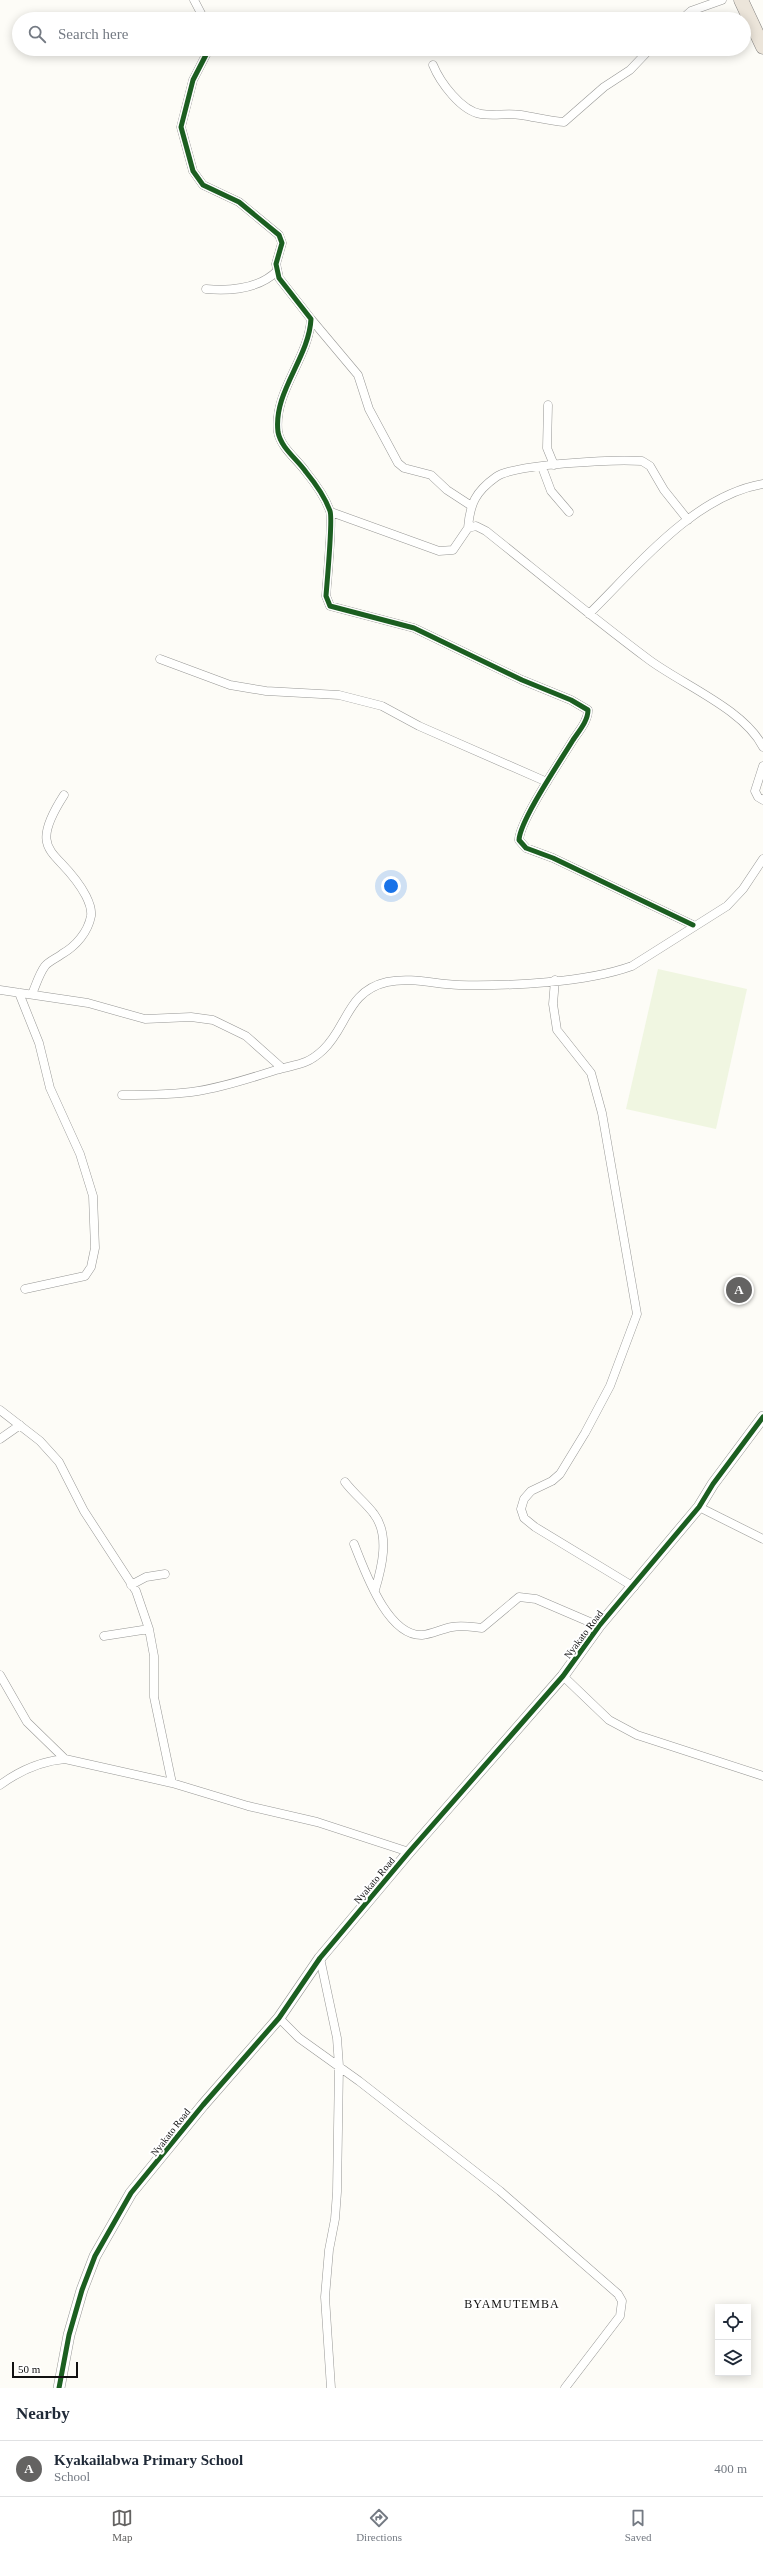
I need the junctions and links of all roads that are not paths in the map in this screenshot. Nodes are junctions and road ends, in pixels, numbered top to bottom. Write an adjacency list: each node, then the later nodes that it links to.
1 (194, 0): 4 (street)
2 (722, 0): 5 (street)
3 (741, 0): 6 (highway)
4 (200, 12)
5 (691, 12)
6 (746, 12)
7 (751, 22): 8 (highway)
8 (763, 48)
9 (206, 56): 12 (street)
10 (643, 56): 11 (street)
11 (433, 65)
12 (276, 271): 13 (street); 14 (street)
13 (206, 289)
14 (310, 319): 19 (street); 20 (street)
15 (548, 405): 16 (street)
16 (554, 465): 17 (street); 22 (street)
17 (542, 467): 19 (street); 21 (street)
18 (763, 484): 22 (street)
19 (470, 505): 23 (street)
20 (331, 512): 23 (street); 28 (street)
21 (569, 512)
22 (688, 520): 24 (street)
23 (468, 528): 24 (street)
24 (590, 614): 26 (street)
25 (160, 659): 28 (street)
26 (763, 747)
27 (763, 766): 30 (street)
28 (547, 782): 32 (street)
29 (64, 795): 36 (street)
30 (763, 800)
31 (763, 859): 32 (street)
32 (693, 925): 33 (street)
33 (555, 980): 37 (street); 50 (street)
34 (0, 990): 35 (street)
35 (19, 993): 36 (street); 39 (street)
36 (32, 994): 37 (street)
37 (282, 1068): 38 (street)
38 (122, 1095)
39 (25, 1289)
40 (0, 1410): 42 (street)
41 (763, 1417): 45 (street, Nyakato Road)
42 (20, 1425): 43 (street); 49 (street)
43 (0, 1439)
44 (345, 1482): 51 (street)
45 (699, 1507): 46 (street); 50 (street, Nyakato Road)
46 (763, 1539)
47 (354, 1544): 51 (street)
48 (165, 1574): 49 (street)
49 (131, 1585): 53 (street)
50 (634, 1587): 52 (street, Nyakato Road)
51 (375, 1590): 52 (street)
52 (599, 1626): 56 (street, Nyakato Road)
53 (149, 1629): 54 (street); 59 (street)
54 (104, 1636)
55 (0, 1675): 57 (street)
56 (563, 1676): 58 (street); 61 (street, Nyakato Road)
57 (65, 1759): 59 (street); 60 (street)
58 (763, 1776)
59 (172, 1783): 61 (street)
60 (0, 1785)
61 (409, 1852): 62 (street, Nyakato Road)
62 (320, 1958): 63 (street, Nyakato Road); 64 (street)
63 (279, 2018): 64 (street); 66 (street, Nyakato Road)
64 (339, 2066): 65 (street); 67 (street)
65 (332, 2386)
66 (59, 2388)
67 (564, 2388)

